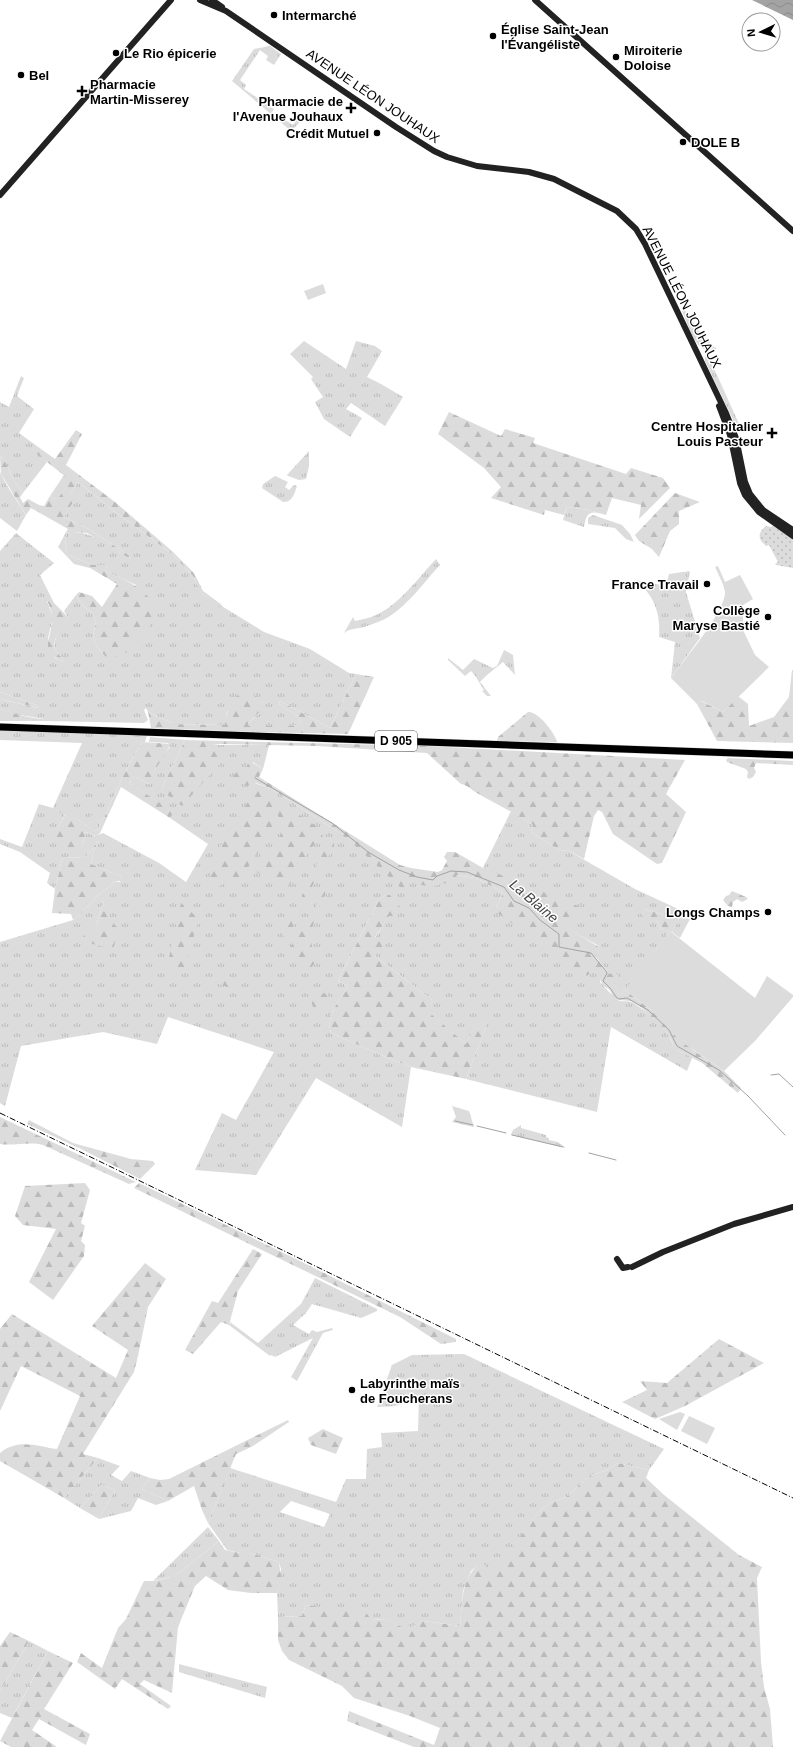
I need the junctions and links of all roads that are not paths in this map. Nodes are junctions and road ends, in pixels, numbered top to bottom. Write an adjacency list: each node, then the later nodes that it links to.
1 (171, 0): 8 (main road)
2 (200, 0): 7 (main road, AVENUE LÉON JOUHAUX)
3 (207, 0): 7 (main road)
4 (212, 0): 7 (main road, AVENUE LÉON JOUHAUX)
5 (216, 0): 7 (main road)
6 (535, 0): 9 (main road)
7 (224, 10): 10 (main road, AVENUE LÉON JOUHAUX)
8 (0, 195)
9 (793, 230)
10 (698, 355): 11 (main road, AVENUE LÉON JOUHAUX); 12 (main road)
11 (793, 530)
12 (793, 536)
13 (0, 727): 14 (main road, D 905)
14 (793, 755)
15 (793, 1207): 16 (main road)
16 (628, 1267)

